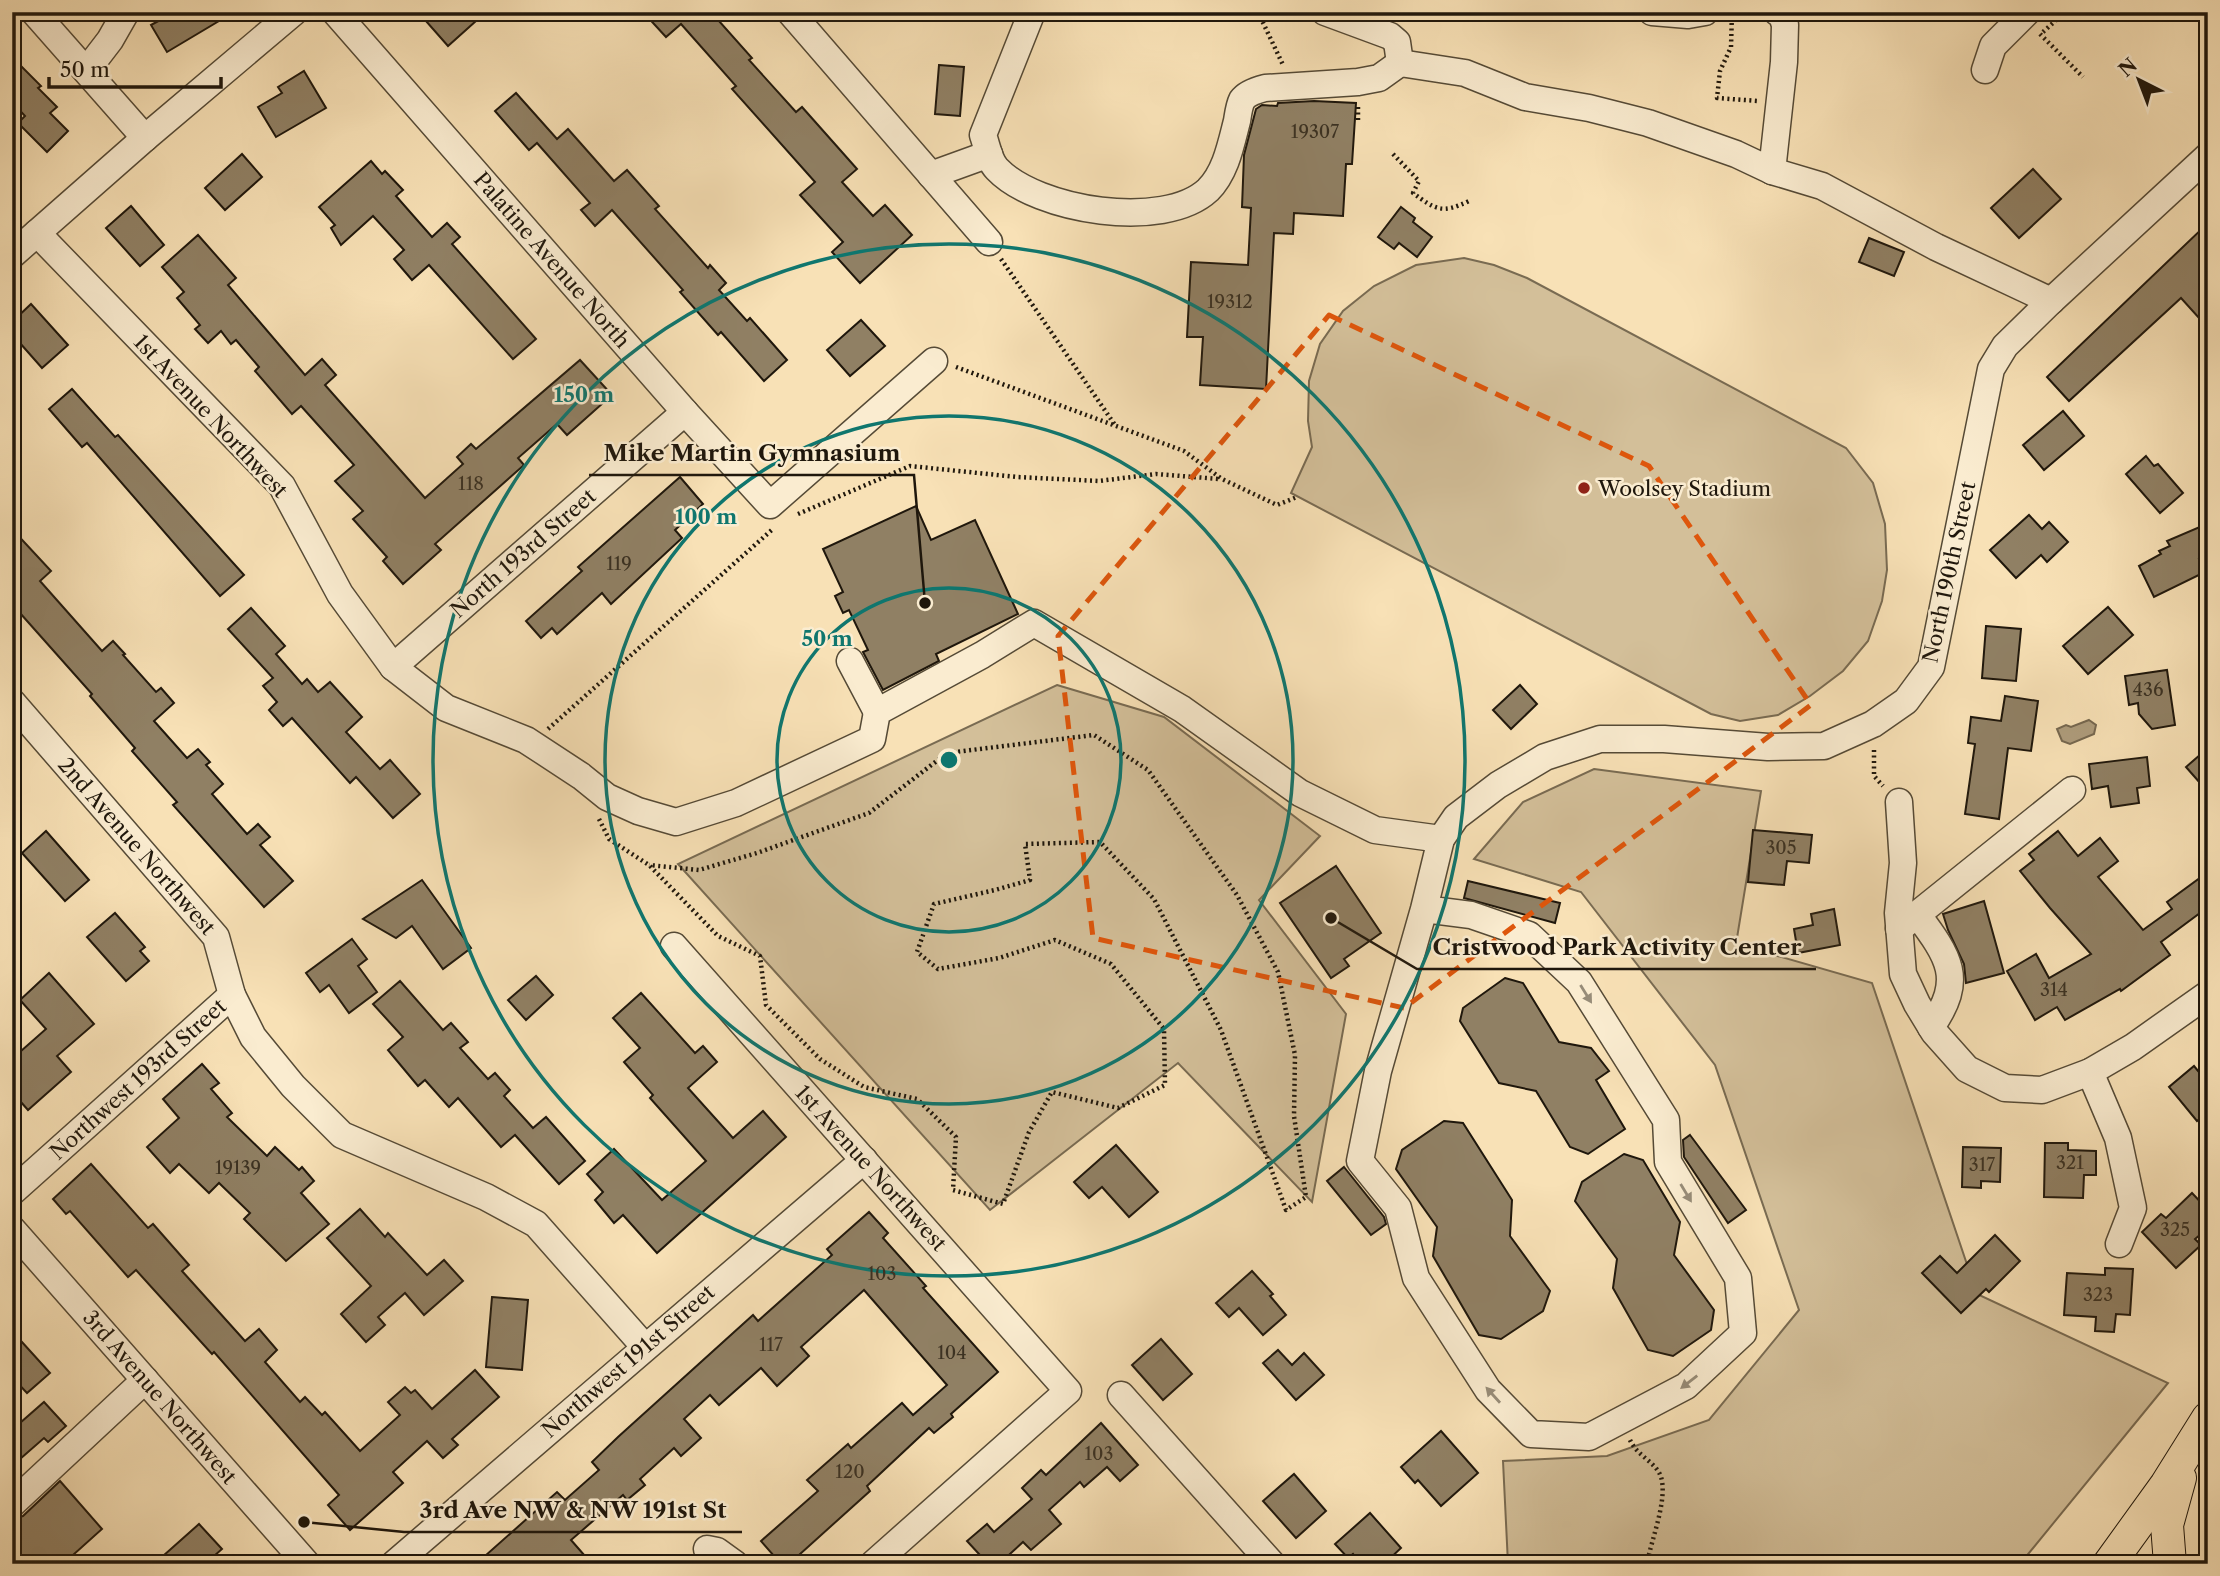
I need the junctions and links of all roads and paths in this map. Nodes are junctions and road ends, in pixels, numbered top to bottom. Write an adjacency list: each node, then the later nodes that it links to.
1 (34, 12): 15 (street)
2 (126, 12): 15 (street)
3 (294, 12): 22 (street)
4 (335, 12): 34 (street, Palatine Avenue North)
5 (790, 12): 27 (street)
6 (1032, 12): 23 (street)
7 (1258, 12): 17 (path)
8 (1325, 12): 14 (street)
9 (1652, 12): 10 (street)
10 (1705, 12)
11 (1732, 12): 20 (path)
12 (1777, 12): 20 (street)
13 (2034, 23): 16 (street); 18 (path)
14 (1400, 63): 23 (street); 26 (street)
15 (87, 70): 22 (street)
16 (1985, 70)
17 (1286, 71)
18 (2083, 77)
19 (1358, 99): 21 (path)
20 (1780, 102): 26 (street)
21 (1358, 120)
22 (145, 138): 29 (street)
23 (989, 154): 27 (street)
24 (1392, 154): 28 (path)
25 (2204, 169): 32 (street, North 190th Street)
26 (1772, 171): 32 (street)
27 (931, 174): 30 (street)
28 (1469, 201)
29 (37, 233): 31 (street); 41 (street, 1st Avenue Northwest)
30 (989, 242): 35 (path)
31 (12, 255)
32 (2051, 300): 44 (street, North 190th Street)
33 (940, 368): 35 (path); 39 (street)
34 (685, 411): 39 (street, Palatine Avenue North); 41 (street, North 193rd Street)
35 (1115, 426): 36 (path)
36 (1222, 479): 37 (path); 39 (path)
37 (1297, 496)
38 (802, 503): 39 (path)
39 (784, 514): 45 (path)
40 (850, 661): 43 (street)
41 (393, 667): 45 (street, 1st Avenue Northwest)
42 (12, 702): 55 (street, 2nd Avenue Northwest)
43 (877, 712): 46 (street, 1st Avenue Northwest); 49 (street)
44 (1873, 724): 48 (path); 49 (street, North 190th Street)
45 (531, 744): 46 (street, 1st Avenue Northwest)
46 (593, 785): 50 (path)
47 (2072, 790): 52 (street)
48 (1899, 802): 52 (street)
49 (1441, 839): 51 (street, North 190th Street)
50 (649, 865): 50 (path)
51 (1424, 909): 66 (street, North 190th Street, one-way to 51); 66 (street, one-way to 66)
52 (1908, 922): 56 (street); 56 (street)
53 (674, 946): 58 (street, 1st Avenue Northwest)
54 (2208, 994): 57 (street)
55 (232, 995): 59 (street, Northwest 193rd Street); 62 (street, 2nd Avenue Northwest)
56 (1931, 1027): 57 (street)
57 (2091, 1072): 61 (street)
58 (864, 1160): 62 (street, Northwest 191st Street); 73 (street, 1st Avenue Northwest)
59 (12, 1192)
60 (12, 1229): 63 (street, 3rd Avenue Northwest)
61 (2119, 1244)
62 (644, 1346): 71 (street, Northwest 191st Street)
63 (145, 1380): 68 (street); 70 (street, 3rd Avenue Northwest)
64 (1121, 1395): 74 (street)
65 (2208, 1418): 67 (main road)
66 (1620, 1420): 75 (path)
67 (2188, 1450): 76 (main road); 77 (main road)
68 (12, 1504)
69 (707, 1549): 72 (street)
70 (307, 1564)
71 (394, 1564)
72 (735, 1564)
73 (873, 1564)
74 (1272, 1564)
75 (1647, 1564)
76 (2109, 1564)
77 (2170, 1564)

